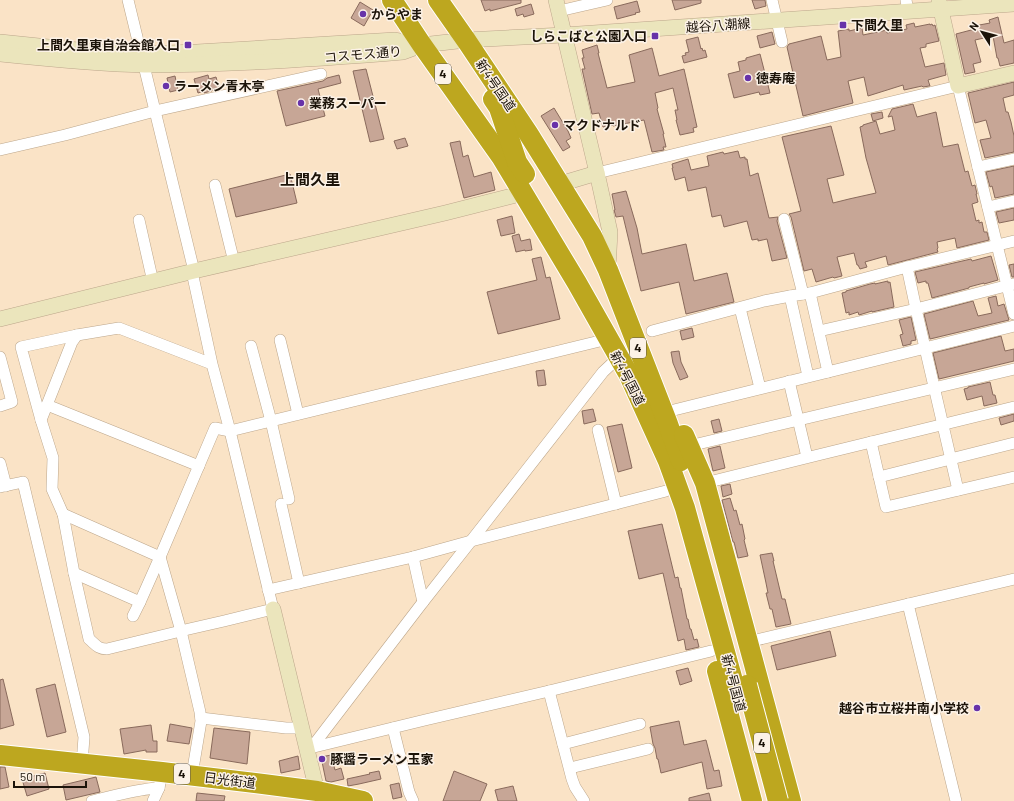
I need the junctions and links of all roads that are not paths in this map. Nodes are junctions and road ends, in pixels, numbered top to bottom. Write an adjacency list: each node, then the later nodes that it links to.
1 (128, 0): 17 (street)
2 (392, 0): 15 (highway, 新4号国道 / 4)
3 (438, 0): 12 (highway, 新4号国道 / 4)
4 (607, 0): 8 (street)
5 (772, 0): 10 (street)
6 (1014, 4): 7 (street, 越谷八潮線)
7 (940, 5): 9 (street, 越谷八潮線); 20 (street)
8 (557, 6): 11 (street)
9 (907, 6): 10 (street, 越谷八潮線)
10 (777, 21): 11 (street, 越谷八潮線); 14 (street)
11 (564, 35): 12 (street, 越谷八潮線); 25 (street)
12 (466, 40): 15 (street, 越谷八潮線); 26 (highway, 新4号国道 / 4); 36 (highway)
13 (0, 42): 17 (street, コスモス通り)
14 (782, 42)
15 (422, 45): 17 (street, コスモス通り); 28 (highway, 新4号国道 / 4)
16 (0, 54): 17 (street, コスモス通り)
17 (143, 59): 21 (street)
18 (1014, 73): 20 (street)
19 (321, 74): 21 (street)
20 (958, 86): 24 (street); 25 (street)
21 (155, 111): 22 (street); 39 (street)
22 (0, 150)
23 (1014, 159): 24 (street)
24 (978, 167): 30 (street)
25 (597, 173): 26 (street); 38 (street)
26 (560, 184): 38 (highway, 新4号国道 / 4)
27 (215, 185): 35 (street)
28 (524, 193): 35 (street); 36 (highway, 新4号国道 / 4)
29 (1014, 201): 30 (street)
30 (988, 207): 34 (street)
31 (784, 219): 42 (street)
32 (139, 220): 40 (street)
33 (1014, 241): 34 (street)
34 (998, 245): 37 (street); 41 (street)
35 (234, 262): 39 (street)
36 (565, 263): 52 (highway, 新4号国道 / 4)
37 (907, 267): 42 (street); 45 (street)
38 (608, 270): 51 (highway, 新4号国道 / 4)
39 (193, 272): 40 (street); 58 (street)
40 (153, 282): 47 (street)
41 (1010, 284): 45 (street); 46 (street)
42 (807, 293): 43 (street); 49 (street)
43 (790, 296): 44 (street); 62 (street)
44 (740, 308): 51 (street); 64 (street)
45 (916, 309): 49 (street); 55 (street)
46 (1014, 314)
47 (0, 319)
48 (1014, 326): 55 (street)
49 (819, 331): 60 (street)
50 (77, 335): 58 (street); 66 (street); 71 (street)
51 (643, 335): 69 (highway); 107 (highway, 新4号国道 / 4)
52 (608, 339): 57 (highway, 新4号国道 / 4); 70 (street)
53 (280, 340): 70 (street)
54 (251, 346): 73 (street)
55 (925, 348): 60 (street); 65 (street)
56 (0, 357): 67 (street)
57 (619, 357): 61 (highway, 新4号国道 / 4); 92 (street)
58 (212, 364): 76 (street)
59 (1014, 369): 65 (street)
60 (828, 372): 62 (street)
61 (629, 375): 89 (highway); 107 (highway, 新4号国道 / 4)
62 (808, 376): 63 (street)
63 (789, 381): 64 (street); 72 (street)
64 (760, 388): 69 (street)
65 (934, 388): 72 (street); 74 (street)
66 (47, 405): 71 (street); 83 (street)
67 (0, 406)
68 (1014, 407): 74 (street)
69 (674, 410): 79 (highway)
70 (298, 414): 73 (street)
71 (41, 420): 91 (street)
72 (798, 420): 79 (street); 80 (street)
73 (271, 421): 76 (street); 97 (street)
74 (943, 424): 77 (street); 81 (street)
75 (598, 430): 90 (street)
76 (230, 431): 83 (street); 98 (street)
77 (871, 442): 80 (street); 84 (street)
78 (1014, 443): 81 (street)
79 (689, 446): 86 (highway)
80 (807, 457): 86 (street)
81 (951, 459): 84 (street); 88 (street)
82 (0, 463): 87 (street)
83 (199, 466): 93 (street)
84 (879, 477): 88 (street)
85 (1014, 477): 88 (street)
86 (705, 483): 105 (highway)
87 (3, 487): 119 (street)
88 (958, 490)
89 (666, 492): 90 (street); 106 (highway)
90 (616, 504): 92 (street)
91 (64, 514): 93 (street); 95 (street)
92 (472, 541): 94 (street); 100 (street)
93 (160, 557): 99 (street); 104 (street)
94 (413, 557): 97 (street); 100 (street)
95 (74, 573): 99 (street); 104 (street)
96 (1014, 579): 101 (street)
97 (299, 583): 98 (street)
98 (268, 590): 102 (street)
99 (140, 602): 103 (street)
100 (423, 602): 114 (street)
101 (908, 604): 105 (street); 133 (street)
102 (273, 609): 104 (street); 111 (street)
103 (133, 616)
104 (181, 631): 109 (street)
105 (748, 642): 116 (highway)
106 (712, 650): 108 (street); 118 (highway)
107 (741, 687): 130 (highway, 新4号国道 / 4); 131 (highway, 新4号国道 / 4, bridge)
108 (549, 691): 112 (street); 113 (street)
109 (201, 718): 111 (street); 121 (street)
110 (640, 724): 113 (street)
111 (302, 728): 114 (street)
112 (394, 728): 114 (street); 127 (street)
113 (563, 744): 120 (street)
114 (309, 748): 123 (street)
115 (648, 749): 120 (street)
116 (778, 752): 118 (street); 132 (highway)
117 (0, 755): 119 (highway, 日光街道 / 4)
118 (749, 759): 129 (highway)
119 (82, 764): 122 (highway, 日光街道 / 4)
120 (570, 768): 128 (street)
121 (192, 776): 122 (highway, 日光街道 / 4); 123 (highway, 日光街道 / 4)
122 (160, 780): 124 (street); 125 (street)
123 (319, 795): 126 (highway, 日光街道 / 4)
124 (92, 801)
125 (153, 801)
126 (363, 801)
127 (412, 801)
128 (584, 801)
129 (752, 801)
130 (765, 801)
131 (778, 801)
132 (791, 801)
133 (956, 801)

